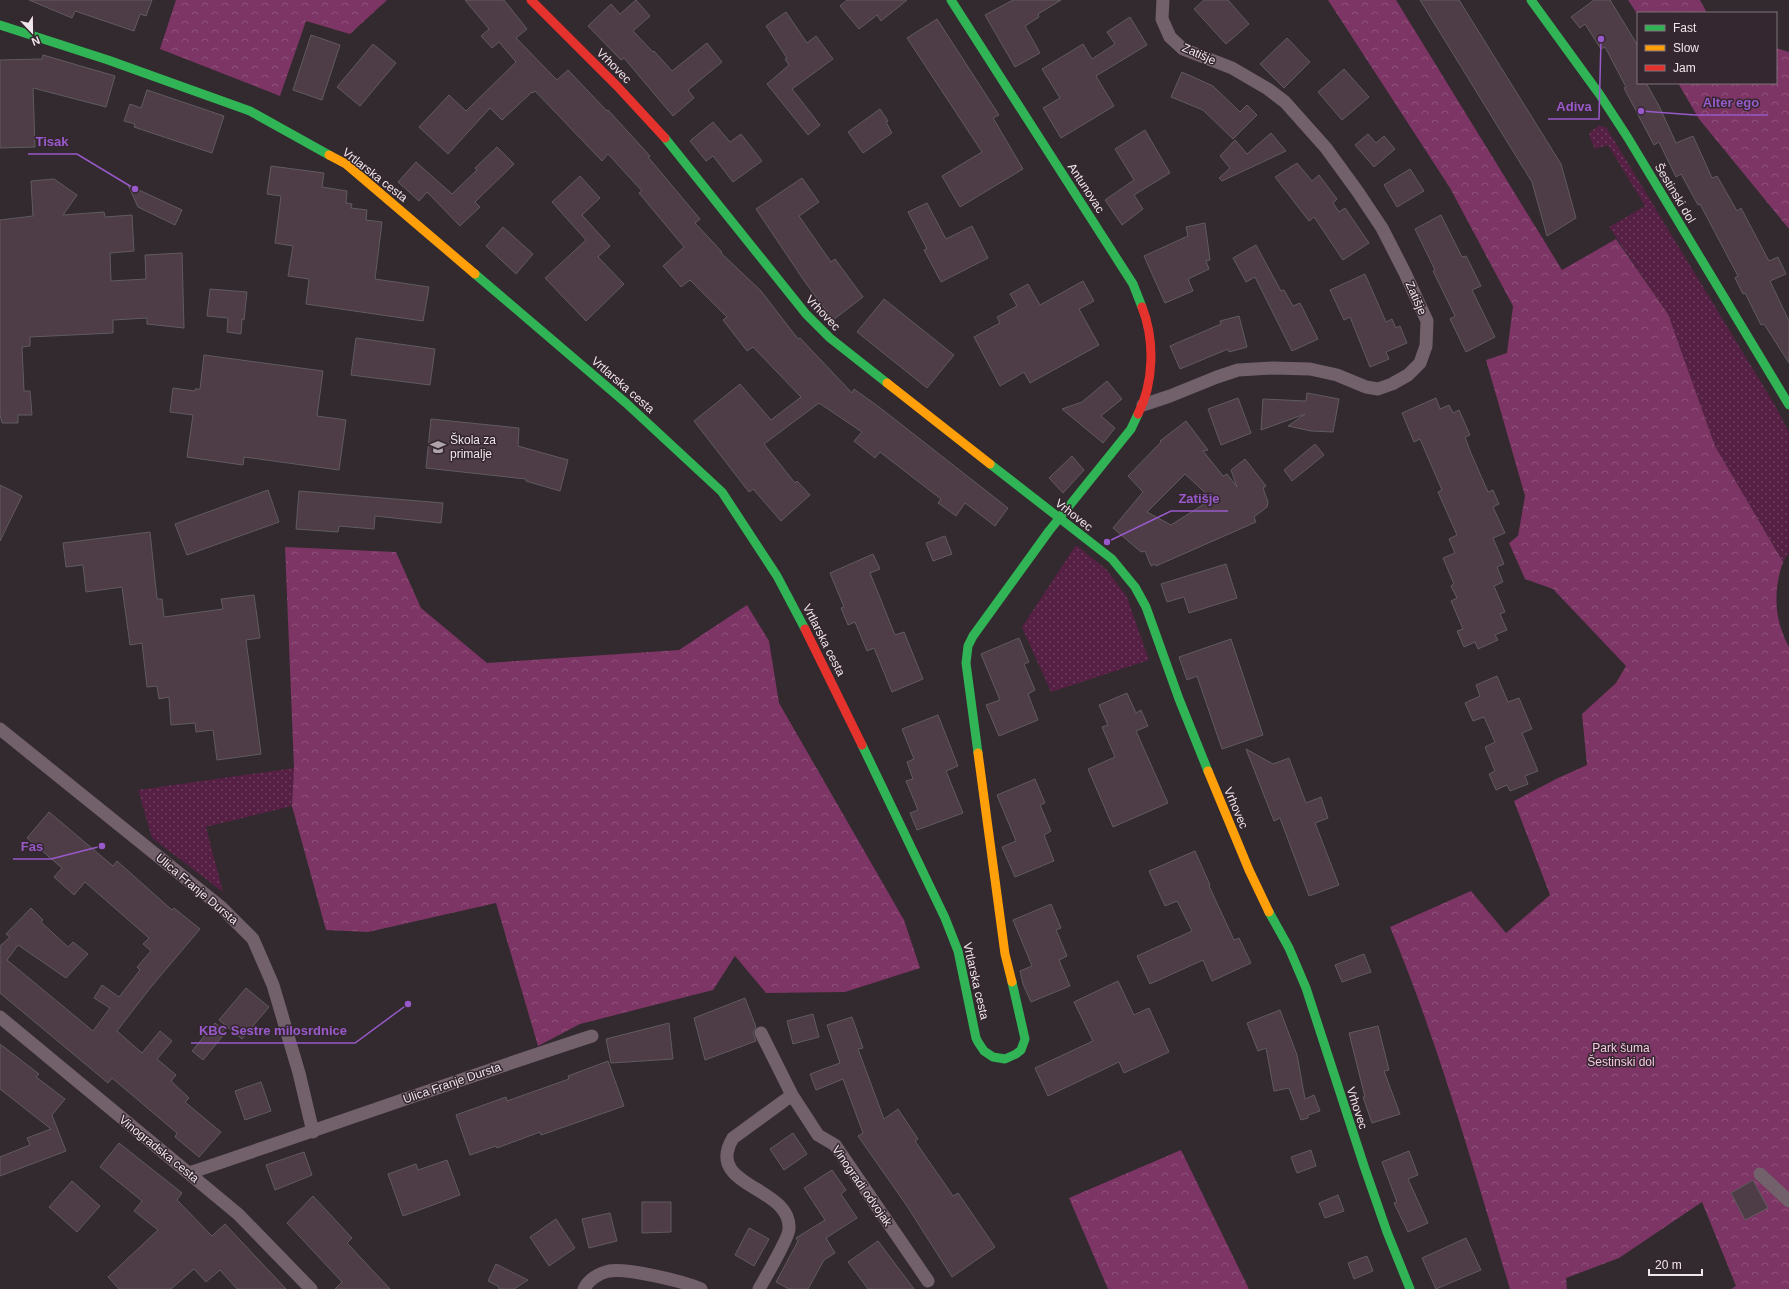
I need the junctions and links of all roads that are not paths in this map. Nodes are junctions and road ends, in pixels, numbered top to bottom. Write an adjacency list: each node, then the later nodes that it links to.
1 (531, 0): 8 (street, Vrhovec)
2 (951, 0): 6 (street, Antunovac)
3 (1164, 0): 6 (street, Zatišje)
4 (1531, 0): 7 (street, Šestinski dol)
5 (0, 25): 8 (street, Vrtlarska cesta)
6 (1143, 405): 8 (street)
7 (1789, 405)
8 (1059, 519): 23 (street, Vrhovec)
9 (0, 729): 14 (street, Ulica Franje Dursta)
10 (0, 1017): 15 (street, Vinogradska cesta)
11 (761, 1033): 13 (street, Vinogradi odvojak)
12 (592, 1036): 14 (street, Ulica Franje Dursta)
13 (792, 1095): 18 (street, Vinogradi odvojak); 22 (street)
14 (313, 1132): 15 (street, Ulica Franje Dursta)
15 (188, 1173): 19 (street, Vinogradska cesta)
16 (1760, 1174): 17 (street)
17 (1789, 1201)
18 (928, 1281)
19 (311, 1289)
20 (584, 1289): 21 (street)
21 (701, 1289)
22 (759, 1289)
23 (1410, 1289)

